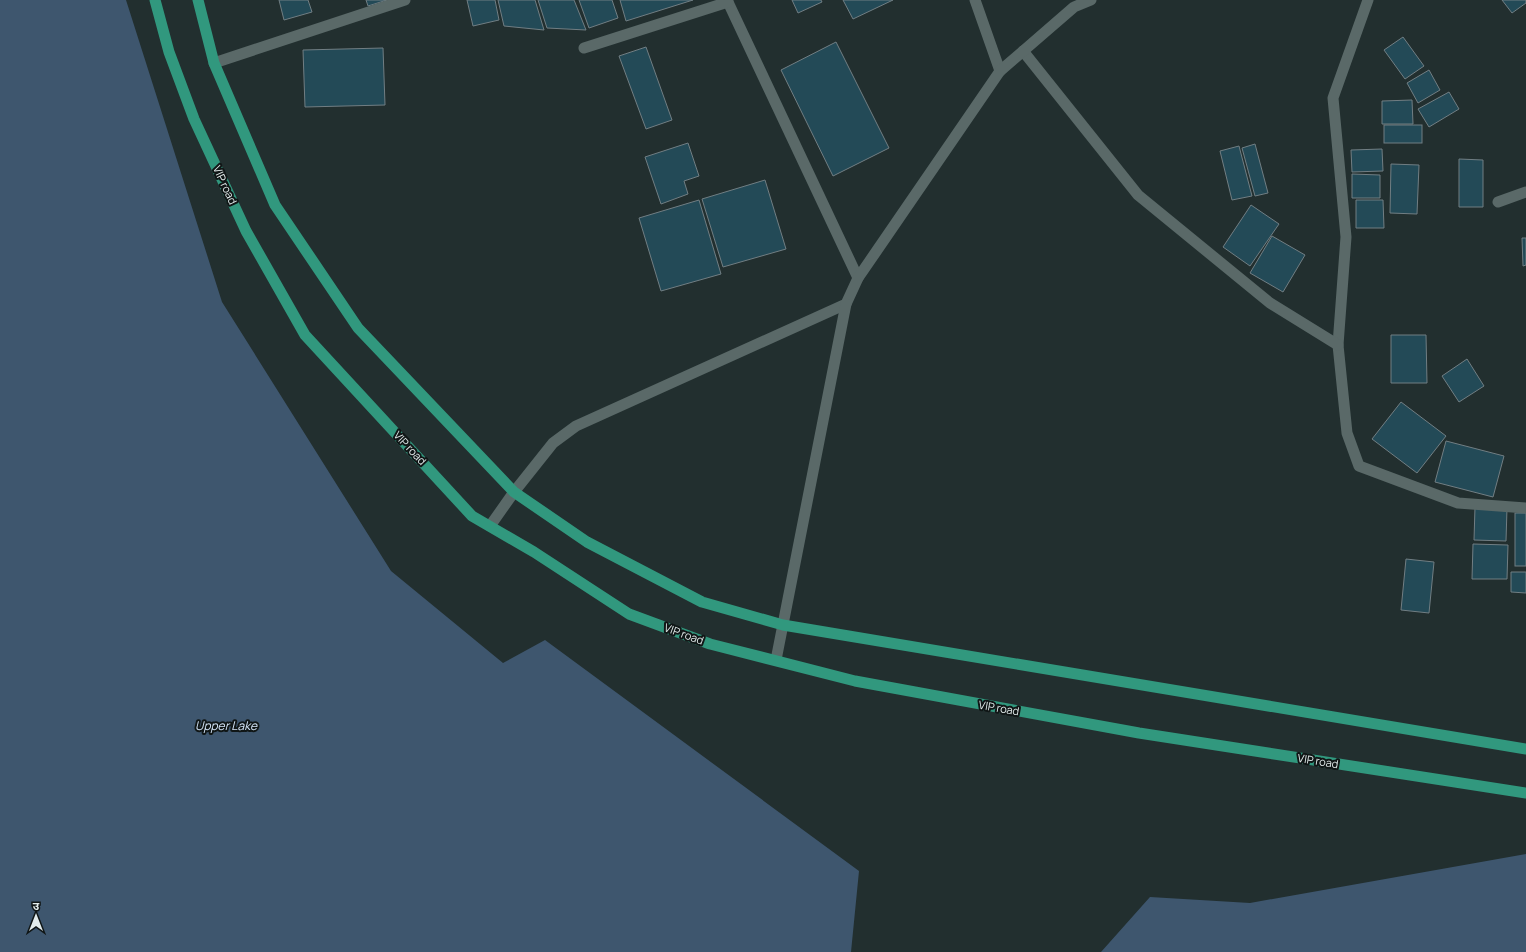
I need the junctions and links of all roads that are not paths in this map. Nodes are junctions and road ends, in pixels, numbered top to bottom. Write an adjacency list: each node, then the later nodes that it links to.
1 (154, 0): 19 (main road, VIP road)
2 (198, 0): 10 (main road)
3 (405, 0): 10 (street)
4 (975, 0): 11 (street)
5 (1091, 0): 9 (street)
6 (1368, 0): 16 (street)
7 (728, 1): 8 (street); 14 (street)
8 (584, 48)
9 (1023, 51): 11 (street); 16 (street)
10 (214, 63): 17 (main road)
11 (1000, 72): 14 (street)
12 (1526, 192): 13 (street)
13 (1498, 202)
14 (858, 278): 15 (street)
15 (846, 304): 17 (street); 20 (street)
16 (1338, 345): 18 (street)
17 (514, 492): 19 (street); 20 (main road)
18 (1526, 508)
19 (490, 526): 21 (main road, VIP road)
20 (783, 625): 21 (street); 22 (main road)
21 (776, 660): 23 (main road, VIP road)
22 (1526, 749)
23 (1526, 794)

